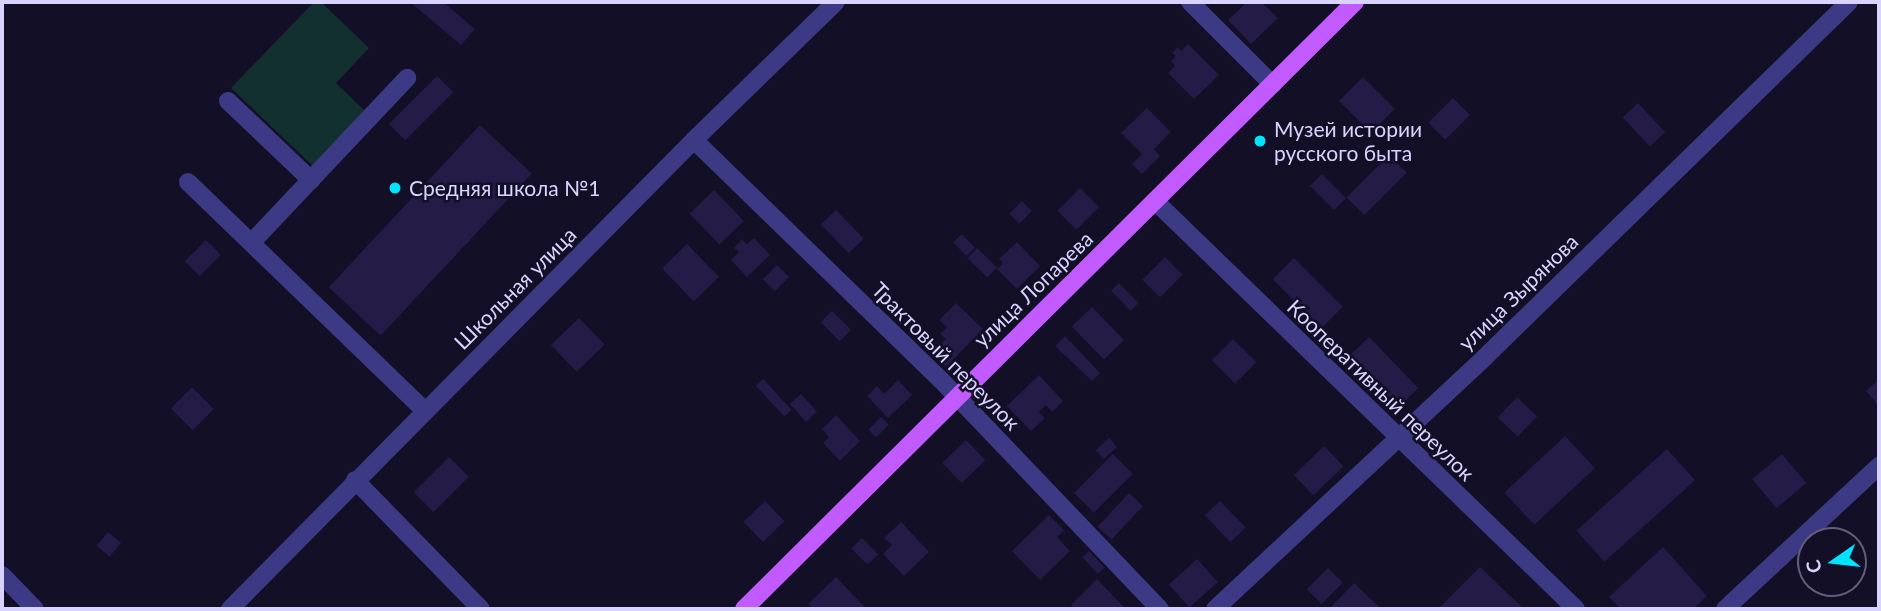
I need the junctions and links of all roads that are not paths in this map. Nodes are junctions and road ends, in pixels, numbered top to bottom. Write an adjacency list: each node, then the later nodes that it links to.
1 (836, 2): 8 (street, Школьная улица)
2 (1190, 2): 6 (street)
3 (1355, 2): 6 (main road, улица Лопарева)
4 (1849, 2): 15 (street, улица Зырянова)
5 (407, 78): 9 (street)
6 (1273, 85): 11 (main road, улица Лопарева)
7 (228, 101): 9 (street)
8 (694, 140): 13 (street, Трактовый переулок); 14 (street, Школьная улица)
9 (311, 180): 12 (street)
10 (188, 181): 12 (street)
11 (1155, 201): 13 (main road, улица Лопарева); 15 (street, Кооперативный переулок)
12 (252, 242): 14 (street)
13 (956, 396): 22 (main road, улица Лопарева); 23 (street, Трактовый переулок)
14 (425, 411): 17 (street, Школьная улица)
15 (1397, 439): 24 (street, улица Зырянова); 25 (street, Кооперативный переулок)
16 (1879, 466): 26 (street)
17 (355, 480): 20 (street, Школьная улица); 21 (street)
18 (2, 575): 19 (street)
19 (35, 609)
20 (230, 609)
21 (481, 609)
22 (744, 609)
23 (1160, 609)
24 (1215, 609)
25 (1576, 609)
26 (1725, 609)

